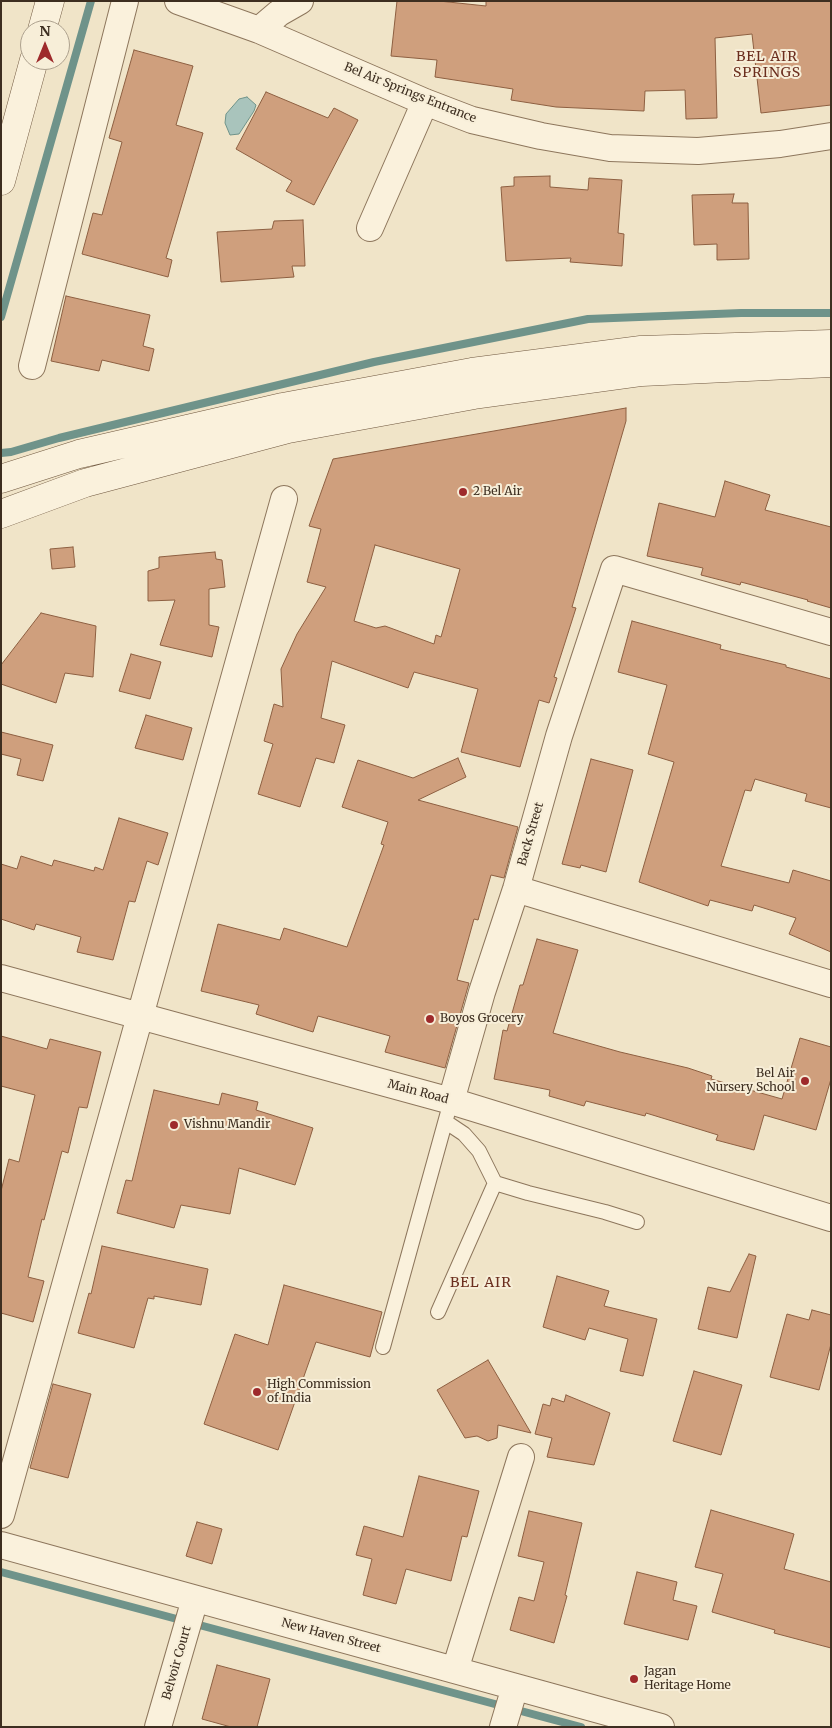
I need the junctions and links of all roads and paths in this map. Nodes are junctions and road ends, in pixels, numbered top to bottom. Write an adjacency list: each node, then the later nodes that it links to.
1 (50, 1): 5 (main road)
2 (125, 1): 14 (street)
3 (178, 1): 6 (street, Bel Air Springs Entrance)
4 (300, 1): 6 (street)
5 (45, 20)
6 (259, 30): 8 (street, Bel Air Springs Entrance)
7 (31, 70): 10 (main road)
8 (424, 102): 9 (street, Bel Air Springs Entrance); 11 (street)
9 (831, 136)
10 (1, 180)
11 (370, 228)
12 (831, 344): 15 (main road)
13 (831, 362): 17 (main road)
14 (32, 366)
15 (1, 479)
16 (284, 499): 22 (street)
17 (1, 514)
18 (831, 632): 19 (street, Back Street)
19 (516, 889): 21 (street); 23 (street, Back Street)
20 (1, 978): 22 (street, Main Road)
21 (831, 984)
22 (140, 1017): 23 (street, Main Road); 30 (street)
23 (449, 1112): 24 (lane); 25 (street, Main Road); 28 (lane)
24 (495, 1183): 26 (lane); 27 (lane)
25 (831, 1218)
26 (637, 1222)
27 (438, 1312)
28 (383, 1347)
29 (521, 1457): 33 (street)
30 (1, 1515)
31 (1, 1546): 32 (street, New Haven Street)
32 (195, 1599): 33 (street, New Haven Street); 36 (street, Belvoir Court)
33 (456, 1670): 34 (street, New Haven Street)
34 (514, 1690): 35 (street); 37 (street, New Haven Street)
35 (504, 1723)
36 (158, 1727)
37 (661, 1727)

